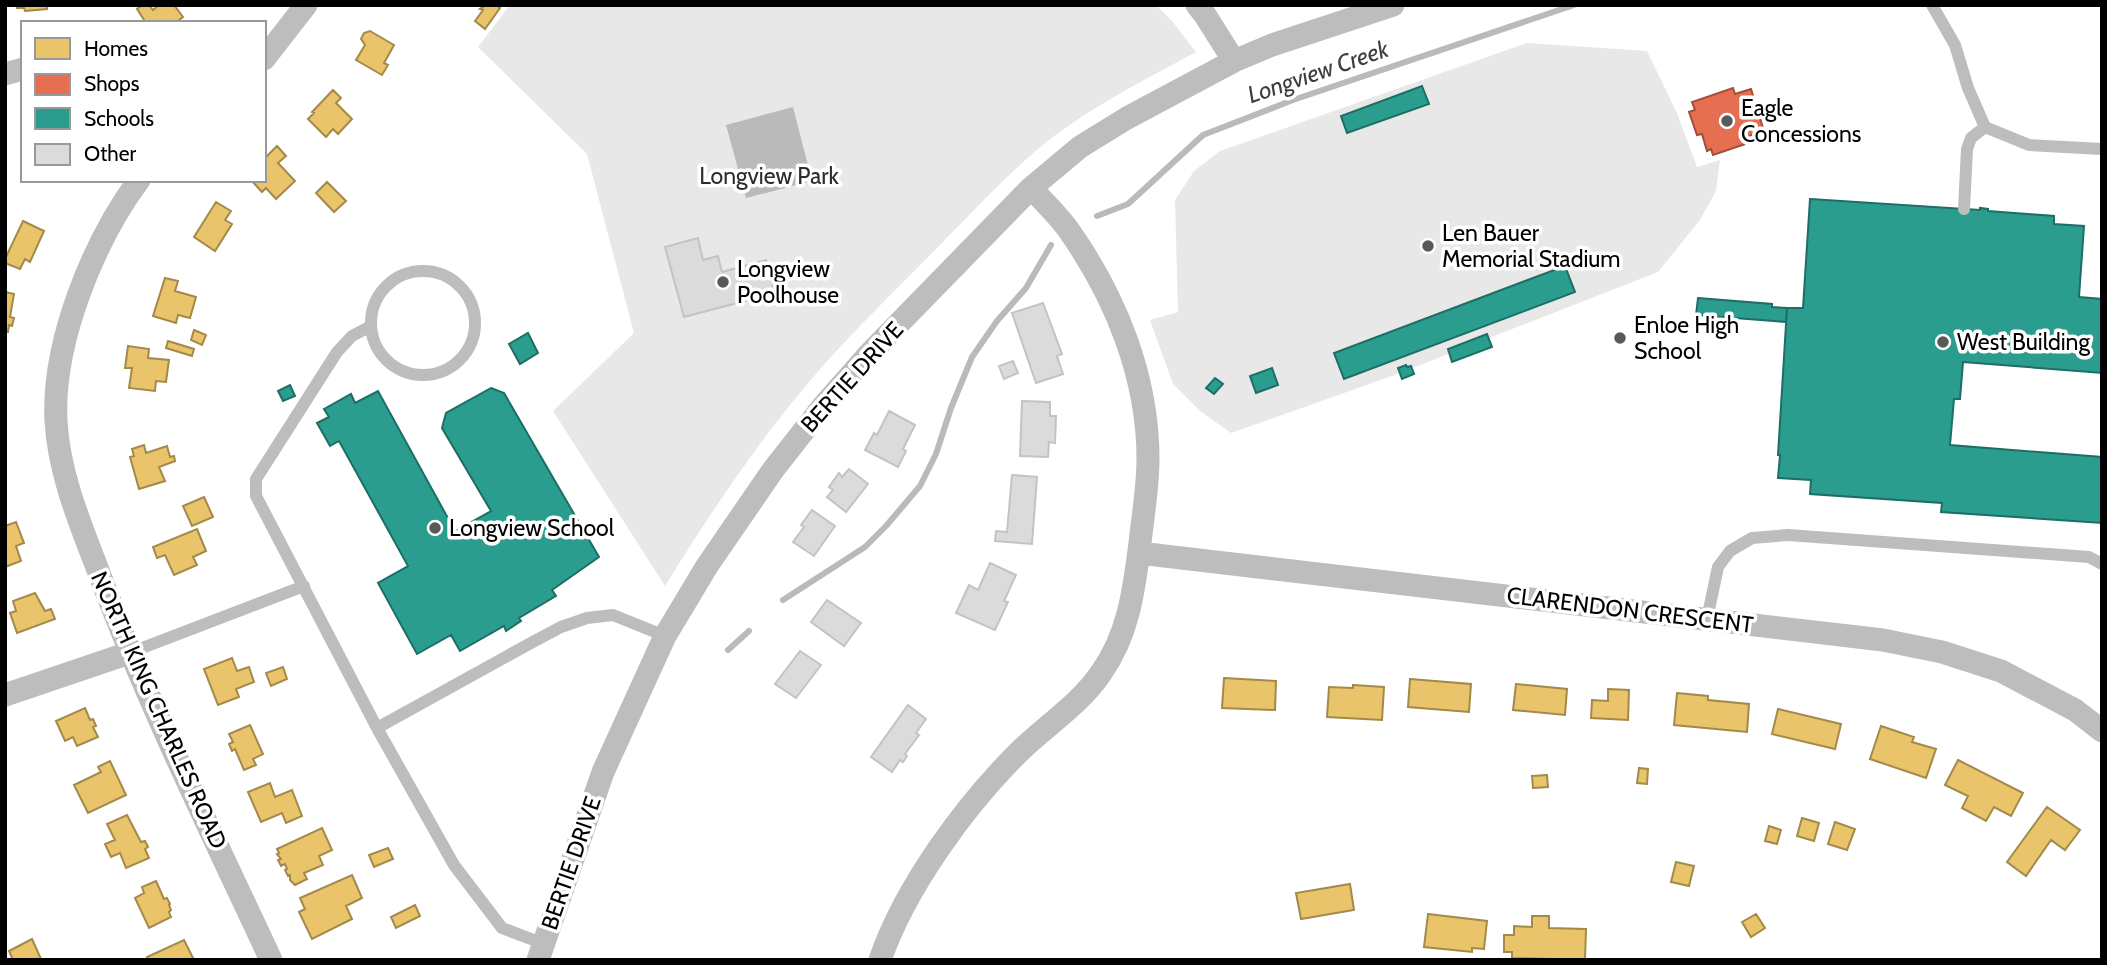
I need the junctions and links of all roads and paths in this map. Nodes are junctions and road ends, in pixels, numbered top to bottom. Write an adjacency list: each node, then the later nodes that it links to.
1 (306, 5): 5 (street)
2 (1197, 5): 6 (street)
3 (1393, 5): 6 (street, BERTIE DRIVE)
4 (1932, 5): 7 (lane)
5 (266, 56)
6 (1234, 61): 10 (street, BERTIE DRIVE)
7 (1985, 127): 8 (lane); 11 (lane)
8 (2102, 149)
9 (138, 182): 18 (street, NORTH KING CHARLES ROAD)
10 (1031, 188): 13 (street); 17 (street, BERTIE DRIVE)
11 (1964, 209)
12 (371, 326): 12 (lane); 15 (lane)
13 (1139, 553): 16 (street, CLARENDON CRESCENT); 24 (street)
14 (2102, 564): 16 (lane)
15 (304, 586): 18 (lane); 20 (lane)
16 (1707, 619): 21 (street, CLARENDON CRESCENT)
17 (665, 636): 20 (lane); 22 (street, BERTIE DRIVE)
18 (129, 653): 19 (street); 23 (street, NORTH KING CHARLES ROAD)
19 (5, 695)
20 (377, 728): 22 (lane)
21 (2102, 730)
22 (541, 952)
23 (271, 960)
24 (880, 960)

